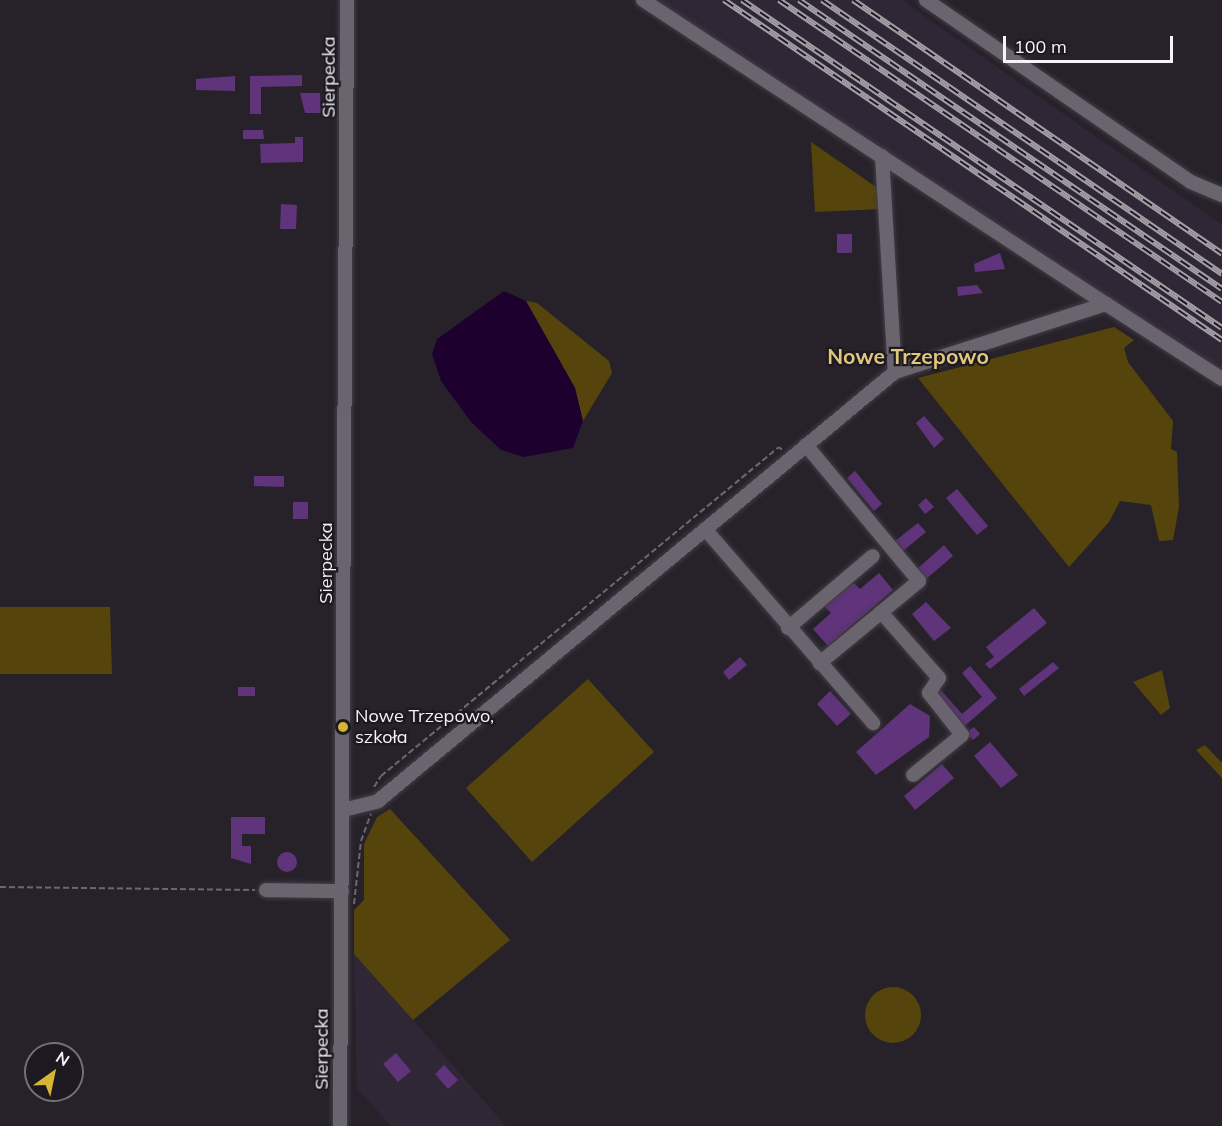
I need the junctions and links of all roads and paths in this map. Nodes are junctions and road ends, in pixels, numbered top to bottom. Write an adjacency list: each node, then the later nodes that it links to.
1 (347, 0): 17 (street, Sierpecka)
2 (644, 0): 4 (street)
3 (926, 0): 5 (street)
4 (882, 156): 6 (street); 7 (street)
5 (1222, 195)
6 (1106, 304): 7 (street); 8 (street)
7 (895, 372): 9 (street)
8 (1222, 379)
9 (806, 445): 10 (street); 12 (street)
10 (705, 529): 13 (street); 17 (street)
11 (873, 556): 13 (street)
12 (881, 612): 14 (street); 16 (street)
13 (788, 628): 14 (street)
14 (820, 663): 15 (street)
15 (873, 723)
16 (913, 775)
17 (343, 810): 21 (street, Sierpecka)
18 (370, 812): 22 (path)
19 (0, 887): 20 (path)
20 (266, 890): 21 (street)
21 (342, 891): 23 (street, Sierpecka)
22 (346, 907)
23 (340, 1126)

